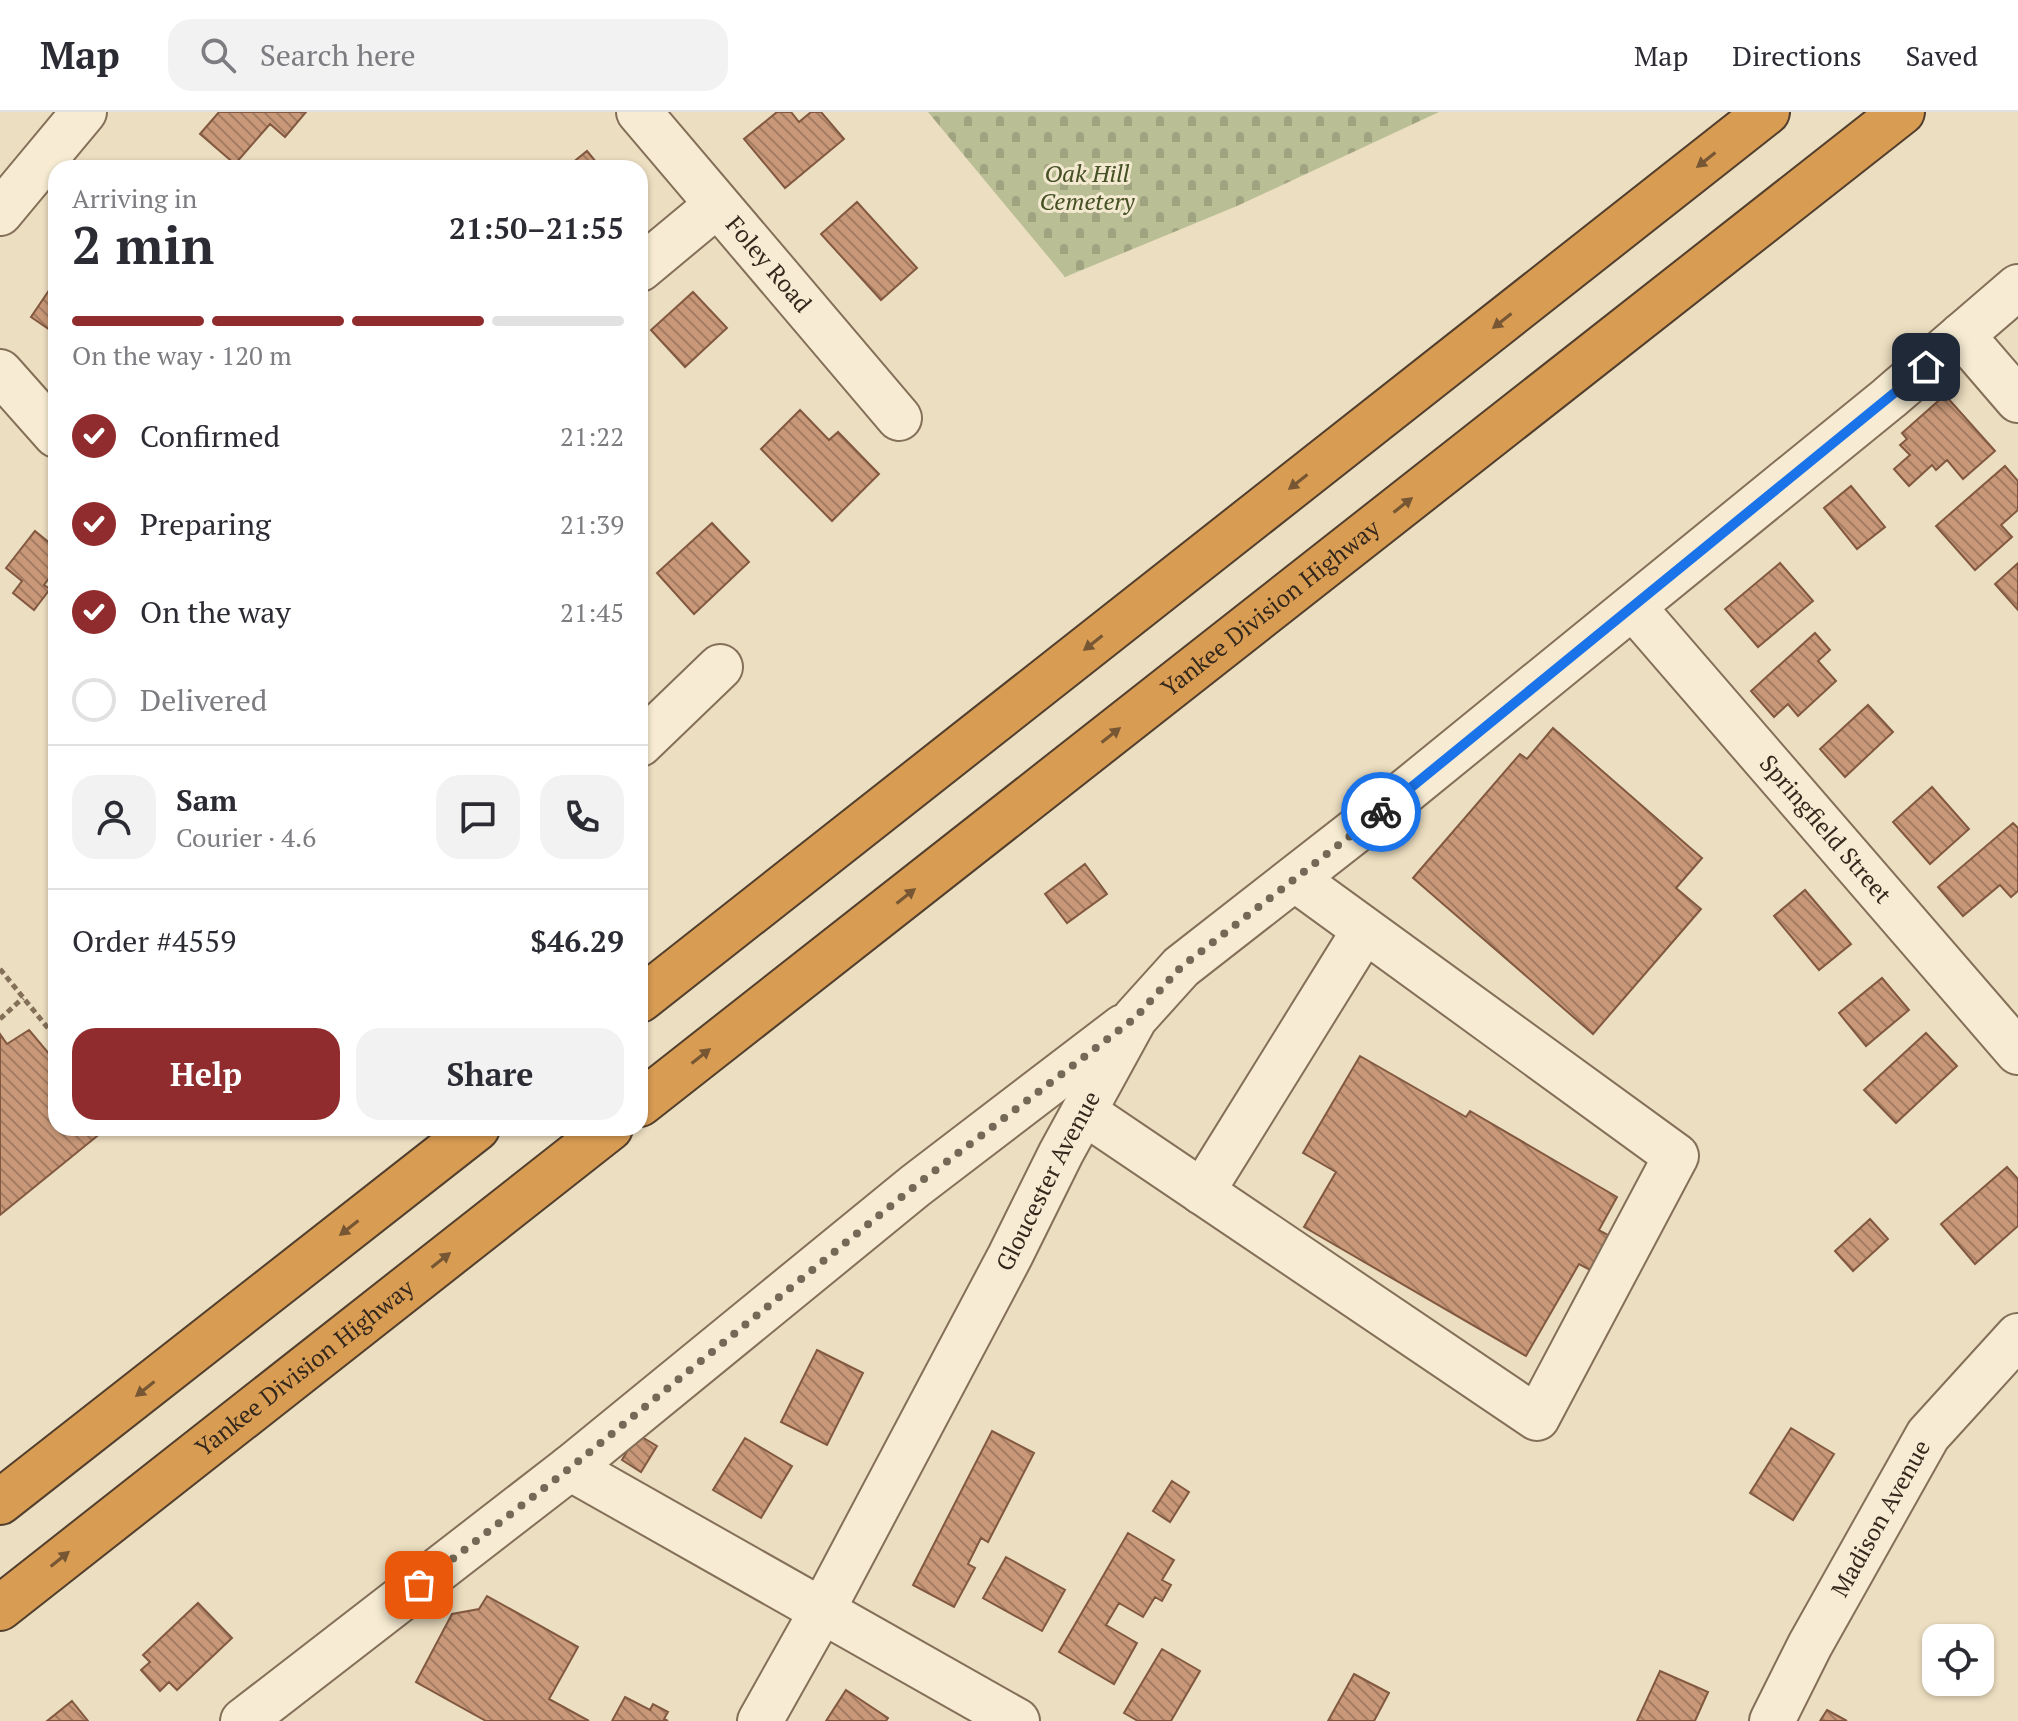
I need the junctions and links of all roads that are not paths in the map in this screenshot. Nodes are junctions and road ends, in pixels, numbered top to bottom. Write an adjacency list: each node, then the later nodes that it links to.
1 (84, 112): 6 (street)
2 (639, 112): 5 (street, Foley Road)
3 (1767, 112): 19 (highway, one-way to 19)
4 (1902, 112): 22 (highway, Yankee Division Highway, one-way to 4)
5 (717, 205): 7 (street); 12 (street, Foley Road)
6 (0, 213)
7 (648, 262)
8 (2018, 287): 9 (street, Gloucester Avenue)
9 (1962, 335): 11 (street); 14 (street, Gloucester Avenue)
10 (0, 372): 13 (street)
11 (2018, 400)
12 (899, 418)
13 (48, 426)
14 (1633, 607): 17 (street, Gloucester Avenue); 21 (street, Springfield Street)
15 (720, 667): 16 (street)
16 (648, 736)
17 (1295, 879): 18 (street); 20 (street, Gloucester Avenue)
18 (1364, 931): 26 (street); 26 (street)
19 (648, 994)
20 (1135, 1018): 23 (street, Gloucester Avenue); 28 (street)
21 (2018, 1052)
22 (648, 1098)
23 (1084, 1112): 26 (street); 31 (street, Gloucester Avenue)
24 (467, 1136): 29 (highway, one-way to 29)
25 (600, 1136): 30 (highway, Yankee Division Highway, one-way to 25)
26 (1202, 1192)
27 (2018, 1336): 35 (street, Madison Avenue)
28 (570, 1468): 31 (street); 32 (street)
29 (0, 1502)
30 (0, 1608)
31 (823, 1609): 33 (street, Gloucester Avenue); 34 (street)
32 (243, 1721)
33 (760, 1721)
34 (1017, 1721)
35 (1772, 1721)

